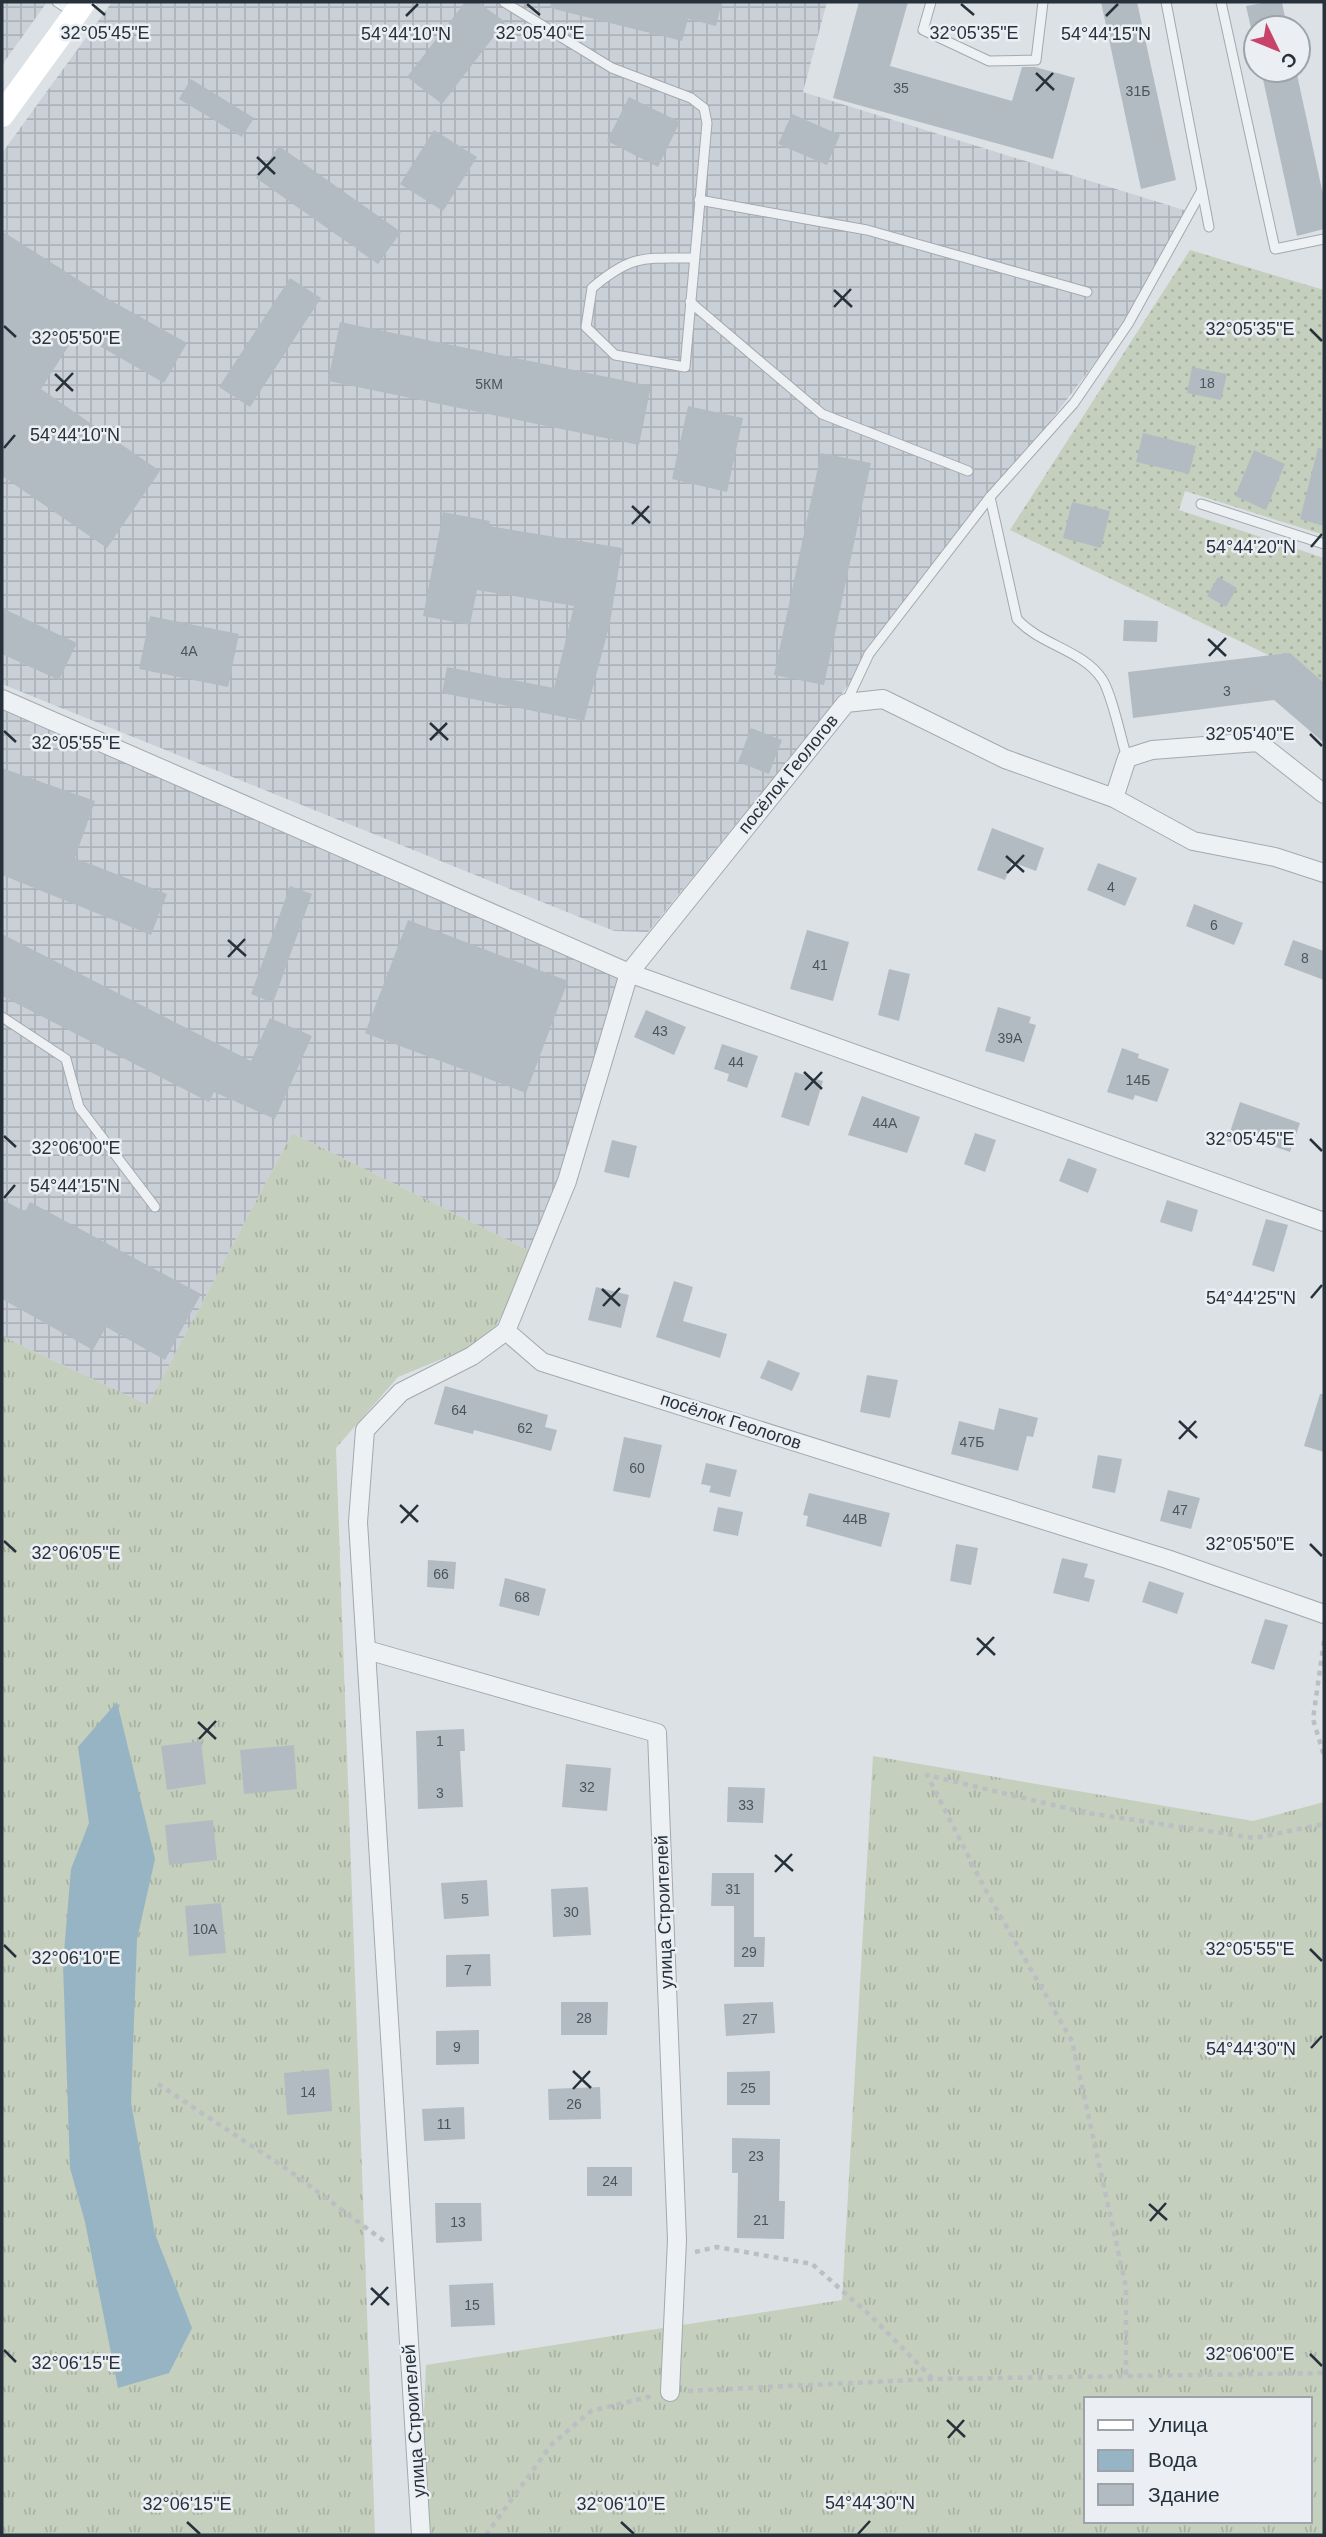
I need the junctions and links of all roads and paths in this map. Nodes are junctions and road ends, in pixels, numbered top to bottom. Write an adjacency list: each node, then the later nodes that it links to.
1 (504, 2): 9 (lane)
2 (930, 2): 3 (lane)
3 (1043, 2)
4 (1166, 2): 8 (lane)
5 (1222, 2): 11 (lane)
6 (72, 6): 7 (street)
7 (2, 116)
8 (1202, 190): 10 (lane); 16 (lane)
9 (699, 200): 12 (lane); 13 (lane)
10 (1209, 228)
11 (1324, 239)
12 (694, 258): 14 (lane); 14 (lane)
13 (1087, 292)
14 (690, 302): 15 (lane)
15 (968, 471)
16 (990, 497): 20 (lane); 21 (lane)
17 (1202, 504): 18 (lane)
18 (1324, 544)
19 (2, 699): 25 (street)
20 (846, 703): 23 (street, посёлок Геологов); 25 (street, посёлок Геологов)
21 (1127, 758): 22 (street); 23 (street)
22 (1324, 794)
23 (1114, 799): 24 (street, посёлок Геологов)
24 (1324, 873)
25 (629, 973): 28 (street); 29 (street, посёлок Геологов)
26 (2, 1017): 27 (lane)
27 (155, 1207)
28 (1324, 1222)
29 (506, 1331): 30 (street, посёлок Геологов); 32 (street, улица Строителей)
30 (1324, 1614)
31 (1324, 1641): 33 (path)
32 (367, 1650): 36 (street, улица Строителей); 37 (street, улица Строителей)
33 (1324, 1756)
34 (1324, 1824): 39 (path)
35 (158, 2084): 36 (path)
36 (404, 2255): 42 (street, улица Строителей)
37 (677, 2256): 40 (path); 41 (street, улица Строителей)
38 (1324, 2373): 39 (path)
39 (1126, 2375): 40 (path)
40 (933, 2379): 41 (path)
41 (670, 2392): 43 (path)
42 (421, 2535)
43 (486, 2535)

